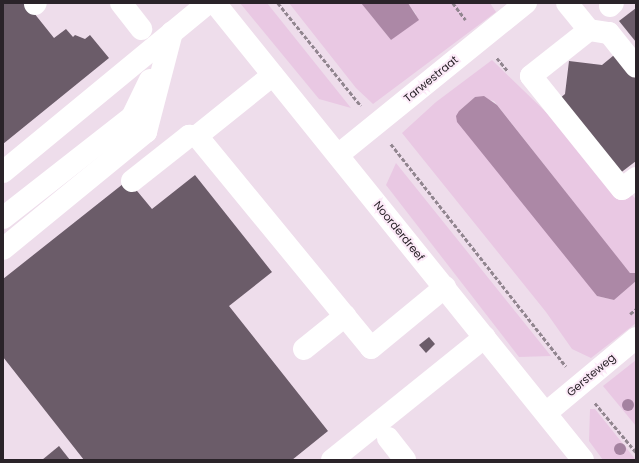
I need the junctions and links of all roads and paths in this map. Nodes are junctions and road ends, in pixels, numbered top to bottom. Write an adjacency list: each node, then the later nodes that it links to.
1 (121, 3): 7 (street)
2 (208, 3): 9 (street)
3 (215, 3): 11 (street, Noorderdreef)
4 (278, 3): 12 (path)
5 (567, 3): 8 (street)
6 (516, 6): 12 (street, Tarwestraat)
7 (141, 29)
8 (589, 30): 10 (street); 16 (street)
9 (172, 32): 15 (street); 18 (street); 19 (street)
10 (636, 66)
11 (273, 75): 13 (street); 14 (street, Noorderdreef)
12 (375, 124): 14 (street, Tarwestraat); 25 (path)
13 (197, 136): 17 (street); 21 (street)
14 (338, 155): 20 (street, Noorderdreef)
15 (3, 172)
16 (636, 178)
17 (132, 181)
18 (3, 218)
19 (3, 249)
20 (445, 287): 21 (street); 22 (street, Noorderdreef)
21 (345, 316): 24 (street)
22 (485, 338): 26 (street, Noorderdreef); 29 (street)
23 (636, 338): 25 (street, Gersteweg)
24 (304, 349)
25 (580, 385): 26 (street, Gersteweg); 28 (path)
26 (546, 412): 31 (street, Noorderdreef)
27 (388, 438): 30 (street)
28 (636, 452)
29 (332, 460)
30 (405, 460)
31 (583, 460)

